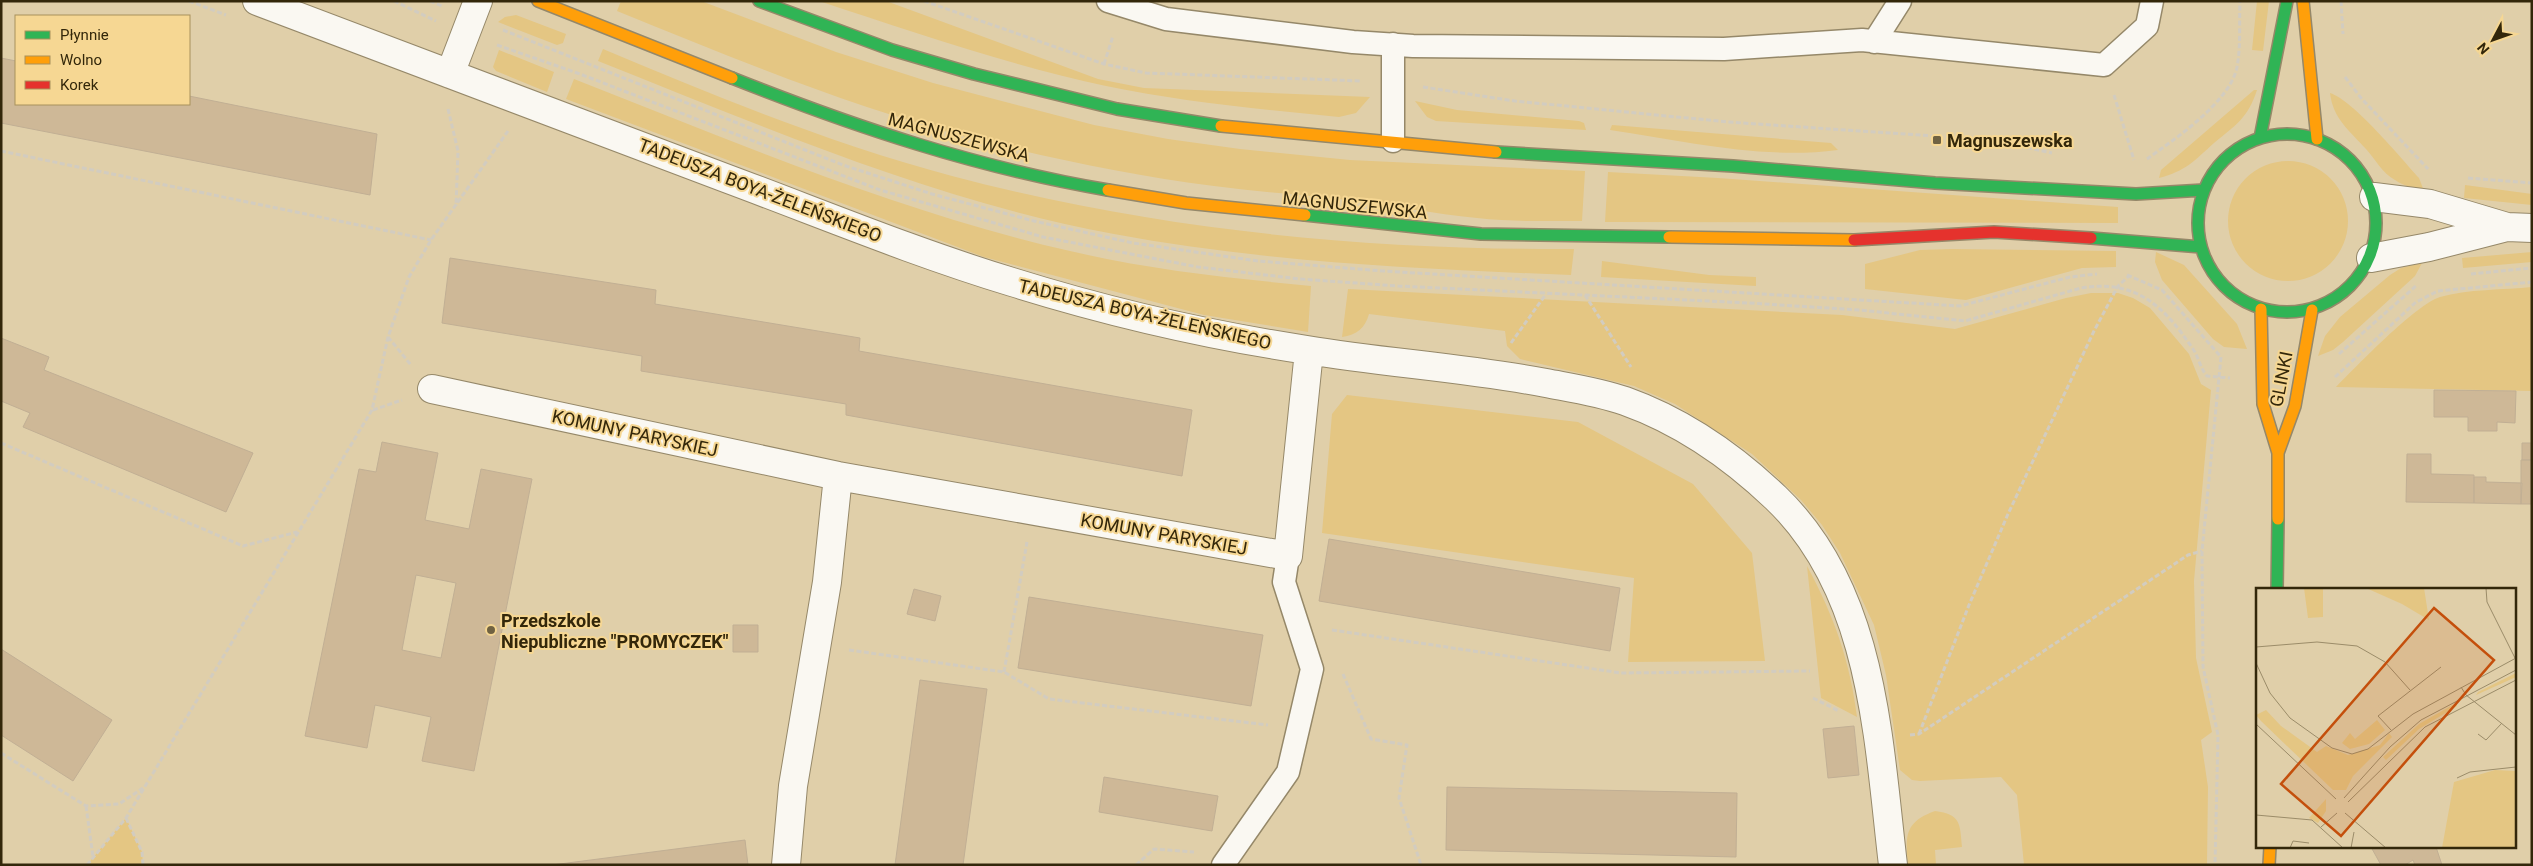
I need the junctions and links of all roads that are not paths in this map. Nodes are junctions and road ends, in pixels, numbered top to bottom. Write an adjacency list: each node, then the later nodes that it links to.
1 (257, 1): 12 (street, TADEUSZA BOYA-ŻELEŃSKIEGO)
2 (478, 1): 12 (street)
3 (538, 1): 19 (street, MAGNUSZEWSKA)
4 (759, 1): 15 (street)
5 (1108, 1): 11 (lane)
6 (1900, 1): 10 (lane)
7 (2152, 1): 10 (lane)
8 (2287, 1): 13 (street)
9 (2303, 1): 14 (street)
10 (1874, 42): 11 (lane)
11 (1393, 44): 15 (lane)
12 (450, 74): 23 (street, TADEUSZA BOYA-ŻELEŃSKIEGO)
13 (2260, 138): 14 (street); 16 (street)
14 (2317, 138): 17 (street)
15 (1393, 141): 16 (street)
16 (2204, 190): 19 (street)
17 (2374, 197): 18 (street); 20 (street)
18 (2519, 228): 20 (street)
19 (2201, 247): 21 (street)
20 (2370, 258): 22 (street)
21 (2261, 309): 22 (street); 25 (street, GLINKI)
22 (2312, 310): 25 (street, GLINKI)
23 (1309, 351): 27 (street); 32 (street, TADEUSZA BOYA-ŻELEŃSKIEGO)
24 (432, 390): 26 (street, KOMUNY PARYSKIEJ)
25 (2278, 453): 28 (street, GLINKI)
26 (838, 476): 27 (street, KOMUNY PARYSKIEJ); 31 (street)
27 (1288, 556): 30 (lane)
28 (2277, 588)
29 (2270, 848): 33 (street)
30 (1226, 860)
31 (786, 865)
32 (1893, 865)
33 (2269, 865)

